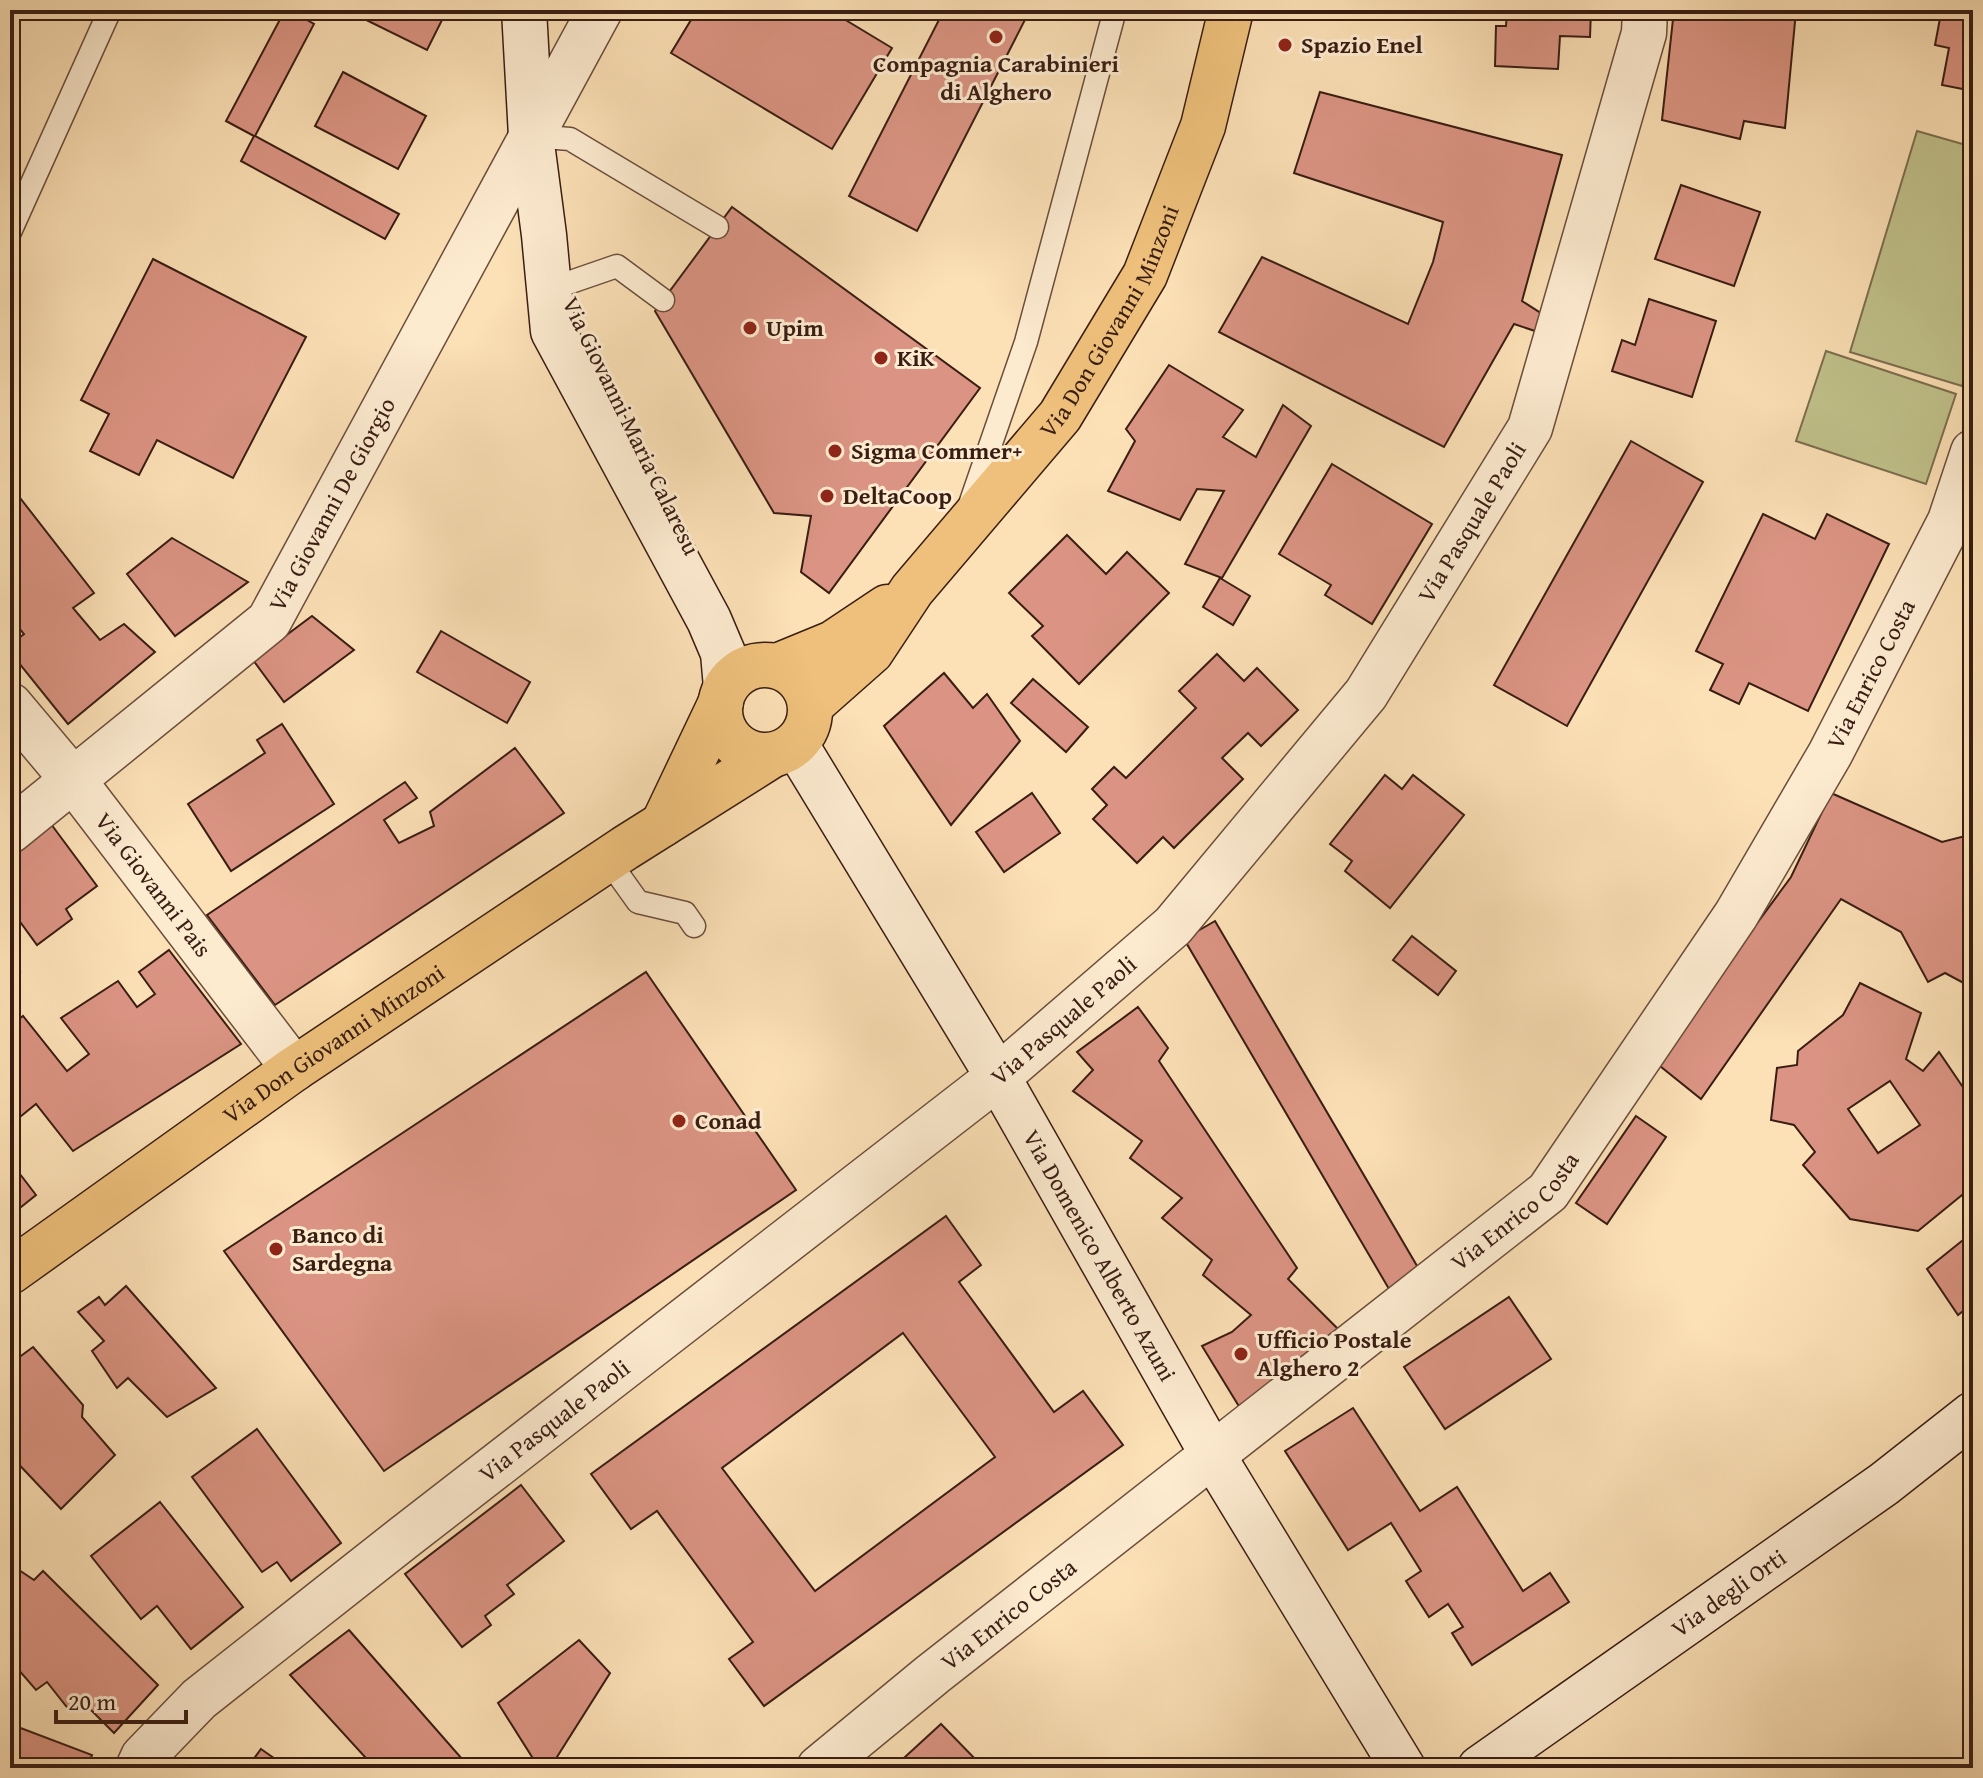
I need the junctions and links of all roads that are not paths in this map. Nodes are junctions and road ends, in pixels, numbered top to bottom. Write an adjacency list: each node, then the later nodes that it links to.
1 (110, 10): 9 (lane)
2 (524, 10): 7 (street)
3 (600, 10): 7 (street, Via Giovanni De Giorgio)
4 (1115, 10): 14 (lane)
5 (1231, 10): 14 (main road, Via Don Giovanni Minzoni)
6 (1645, 10): 26 (street, Via Pasquale Paoli)
7 (531, 136): 8 (lane); 10 (street); 20 (street, Via Giovanni De Giorgio)
8 (717, 227)
9 (10, 232)
10 (544, 235): 11 (street, Via Giovanni Maria Calaresu); 16 (street, Via Giovanni Maria Calaresu)
11 (562, 285): 12 (lane); 16 (street, Via Giovanni Maria Calaresu)
12 (663, 300)
13 (1973, 452): 29 (street, Via Enrico Costa)
14 (961, 531): 15 (main road, Via Don Giovanni Minzoni)
15 (912, 590): 16 (main road, Via Don Giovanni Minzoni); 18 (main road, Via Don Giovanni Minzoni)
16 (746, 680): 18 (main road); 19 (main road); 21 (main road)
17 (10, 705): 20 (street, Via Giovanni Pais)
18 (811, 705): 19 (main road)
19 (783, 750): 21 (main road, Via Don Giovanni Minzoni); 26 (street, Via Domenico Alberto Azuni)
20 (74, 781): 22 (street, Via Giovanni De Giorgio); 25 (street, Via Giovanni Pais)
21 (663, 824): 23 (main road, Via Don Giovanni Minzoni)
22 (10, 831)
23 (608, 860): 24 (lane); 25 (main road, Via Don Giovanni Minzoni)
24 (694, 926)
25 (294, 1069): 27 (main road, Via Don Giovanni Minzoni)
26 (998, 1077): 29 (street, Via Domenico Alberto Azuni); 30 (street, Via Pasquale Paoli)
27 (10, 1272)
28 (1973, 1414): 33 (street, Via degli Orti)
29 (1212, 1454): 31 (street, Via Enrico Costa); 32 (street, Via Domenico Alberto Azuni)
30 (138, 1768)
31 (819, 1768)
32 (1403, 1768)
33 (1480, 1768)

